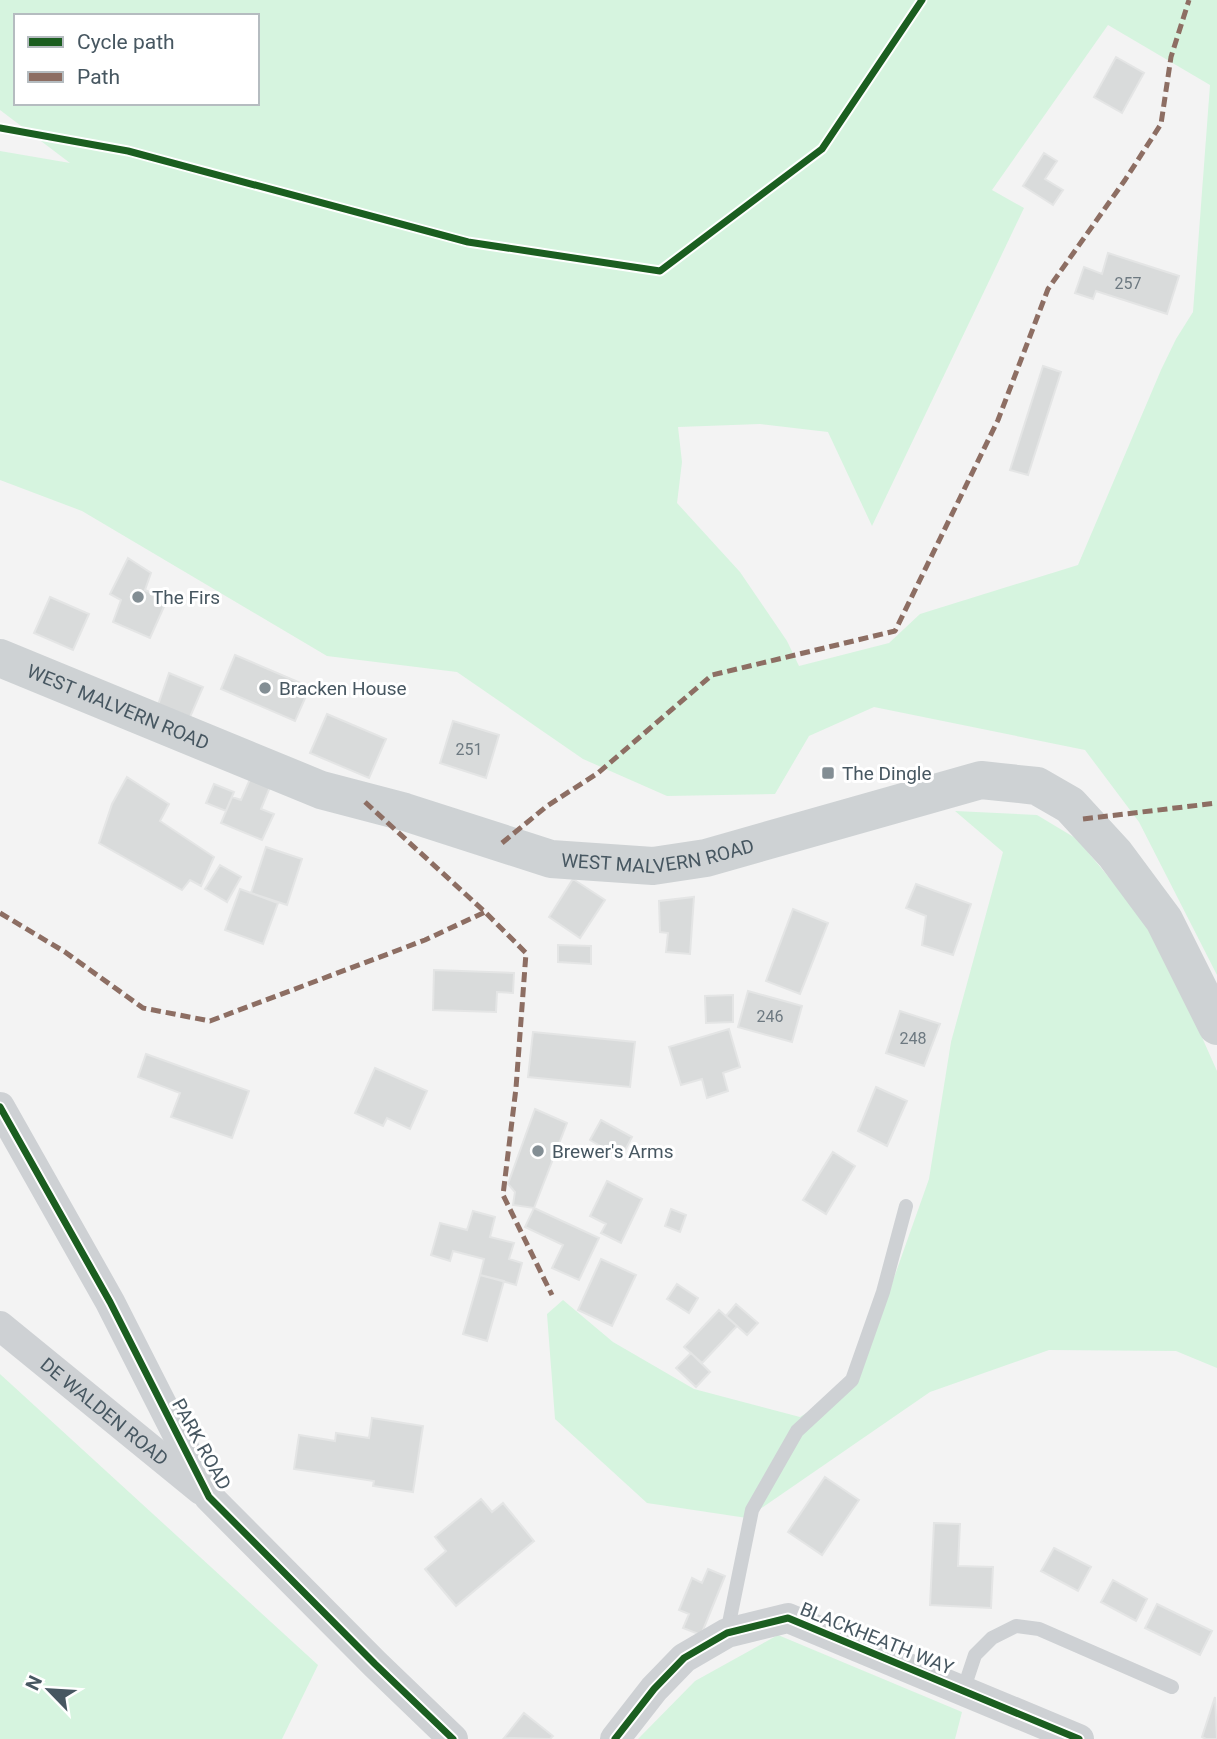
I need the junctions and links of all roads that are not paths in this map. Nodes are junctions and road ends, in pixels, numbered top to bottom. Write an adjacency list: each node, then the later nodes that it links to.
1 (0, 658): 2 (main road, WEST MALVERN ROAD)
2 (1217, 1026)
3 (0, 1107): 6 (street, PARK ROAD)
4 (906, 1206): 7 (lane)
5 (0, 1326): 6 (street, DE WALDEN ROAD)
6 (209, 1497): 10 (street, PARK ROAD)
7 (727, 1633): 9 (street, BLACKHEATH WAY); 11 (street, BLACKHEATH WAY)
8 (1172, 1687): 9 (lane)
9 (963, 1691): 12 (street, BLACKHEATH WAY)
10 (453, 1739)
11 (615, 1739)
12 (1079, 1739)

